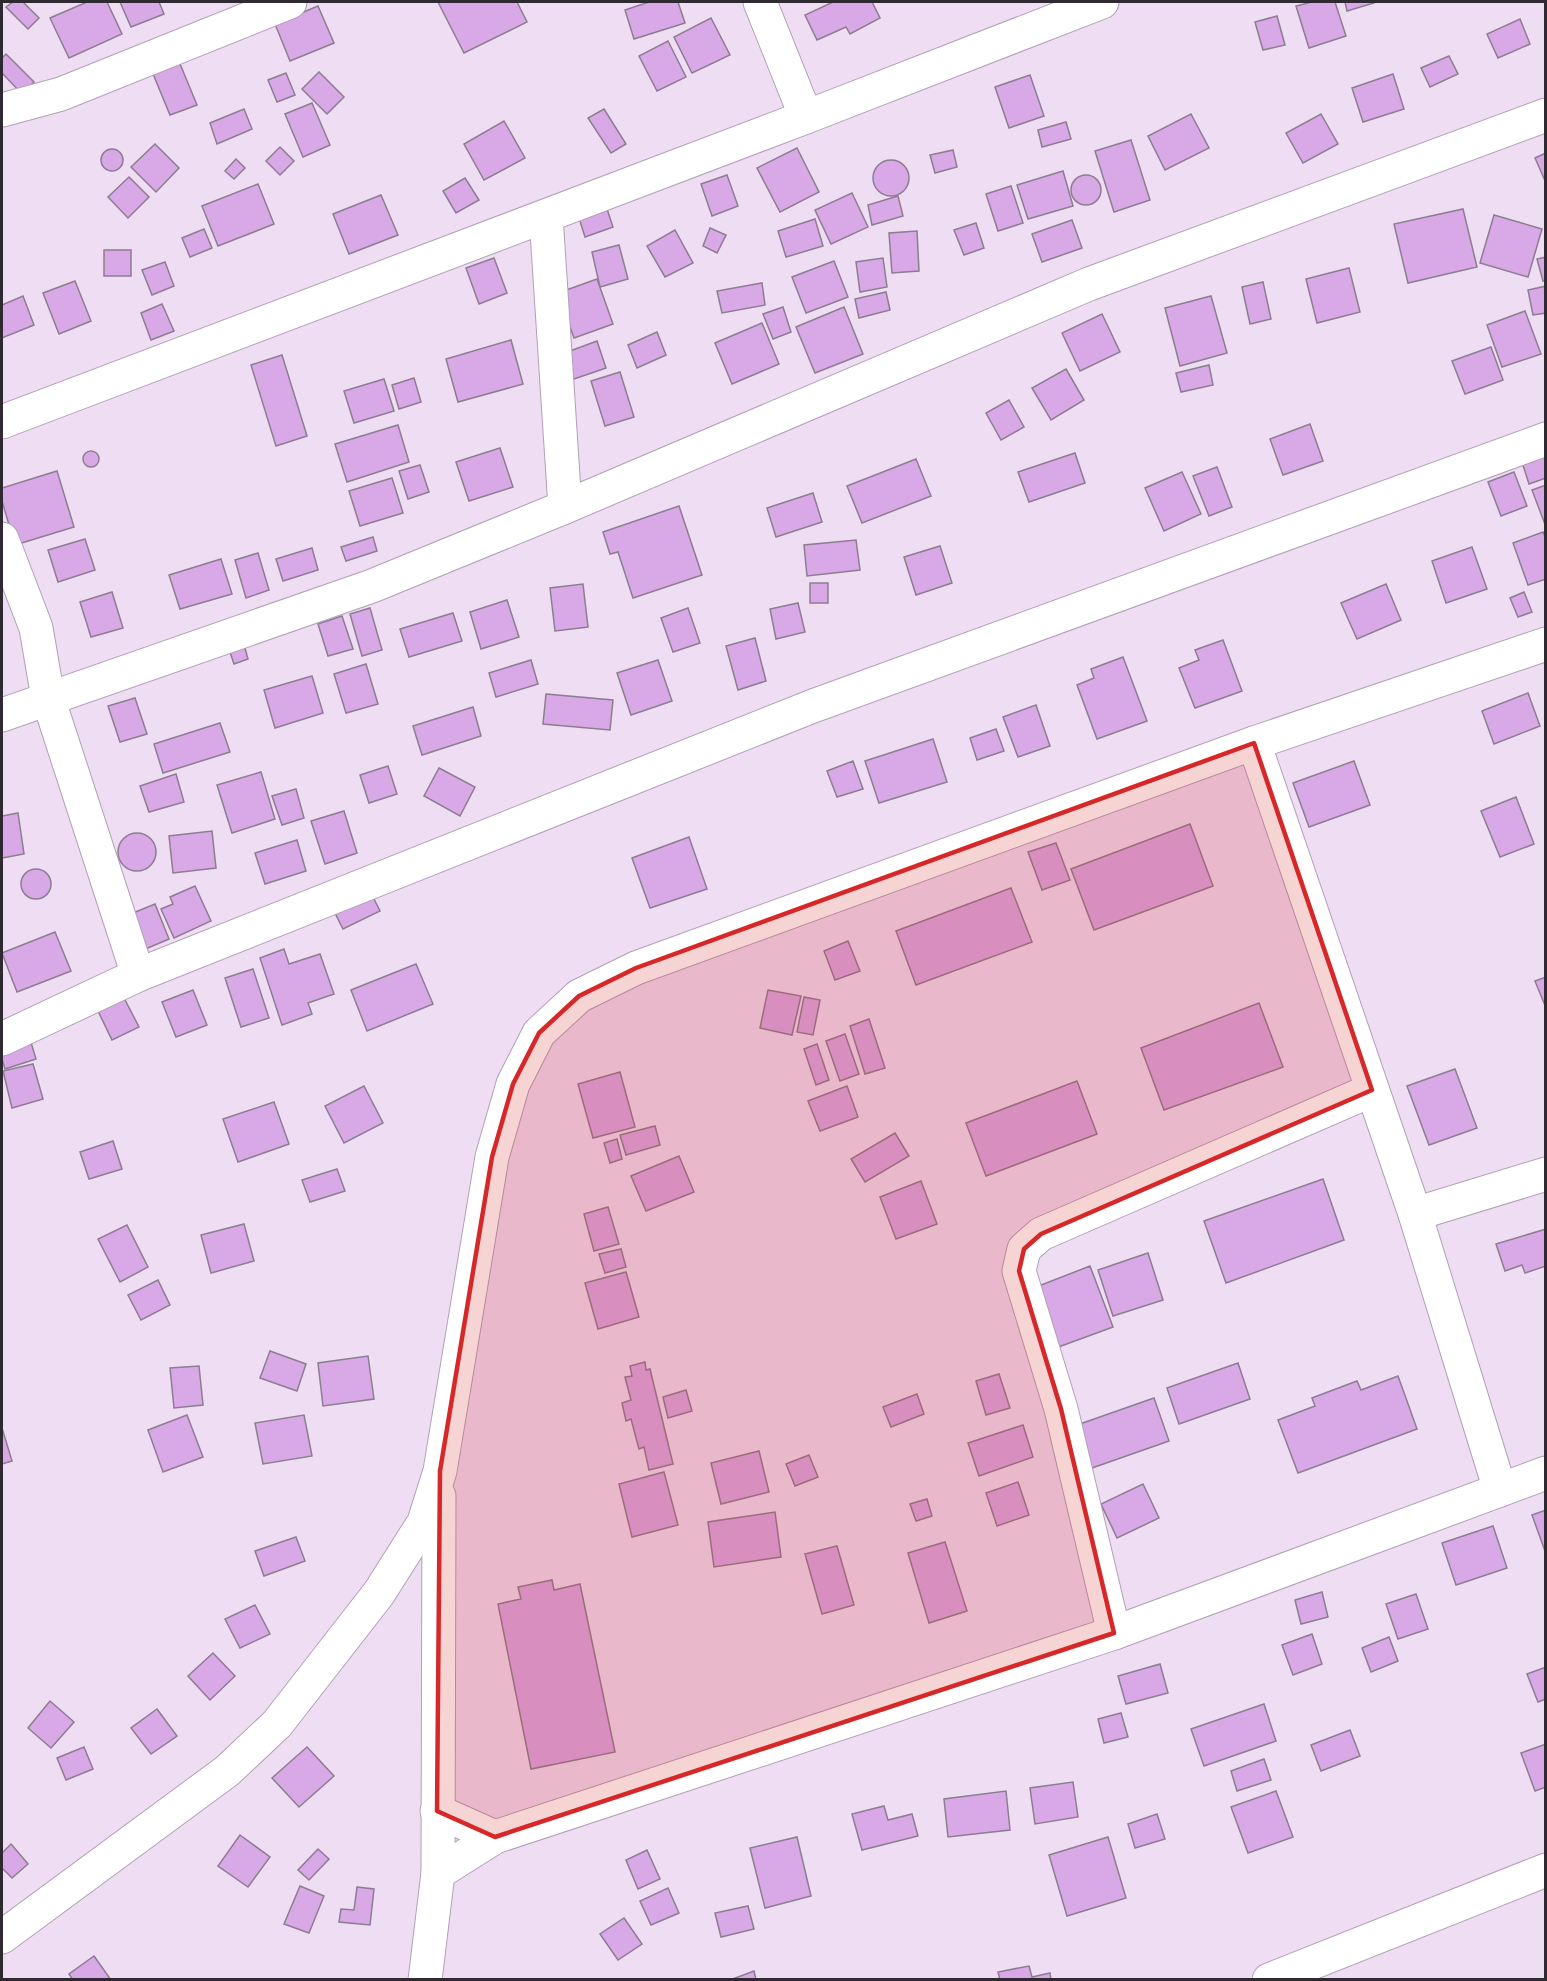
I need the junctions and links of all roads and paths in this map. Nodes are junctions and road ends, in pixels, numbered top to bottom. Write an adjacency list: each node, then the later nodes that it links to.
1 (290, 2): 4 (street)
2 (760, 2): 6 (street)
3 (1102, 2): 6 (street)
4 (2, 110)
5 (1545, 115): 10 (street)
6 (806, 117): 7 (street)
7 (546, 216): 8 (street); 10 (street)
8 (2, 422)
9 (1545, 439): 16 (street)
10 (565, 507): 13 (street)
11 (2, 539): 13 (street)
12 (1545, 644): 15 (street)
13 (48, 698): 14 (street); 16 (street)
14 (2, 715)
15 (1254, 743): 18 (street); 21 (street)
16 (138, 975): 17 (street)
17 (2, 1039)
18 (1372, 1090): 20 (street); 24 (street)
19 (1545, 1174): 20 (street)
20 (1415, 1214): 23 (street)
21 (440, 1471): 25 (street); 29 (street)
22 (1545, 1473): 23 (street)
23 (1500, 1490): 24 (street)
24 (1114, 1634): 26 (street)
25 (437, 1811): 26 (street); 28 (street)
26 (495, 1837): 28 (street)
27 (1545, 1870): 31 (street)
28 (438, 1873): 30 (street)
29 (2, 1937)
30 (425, 1980)
31 (1269, 1980)

